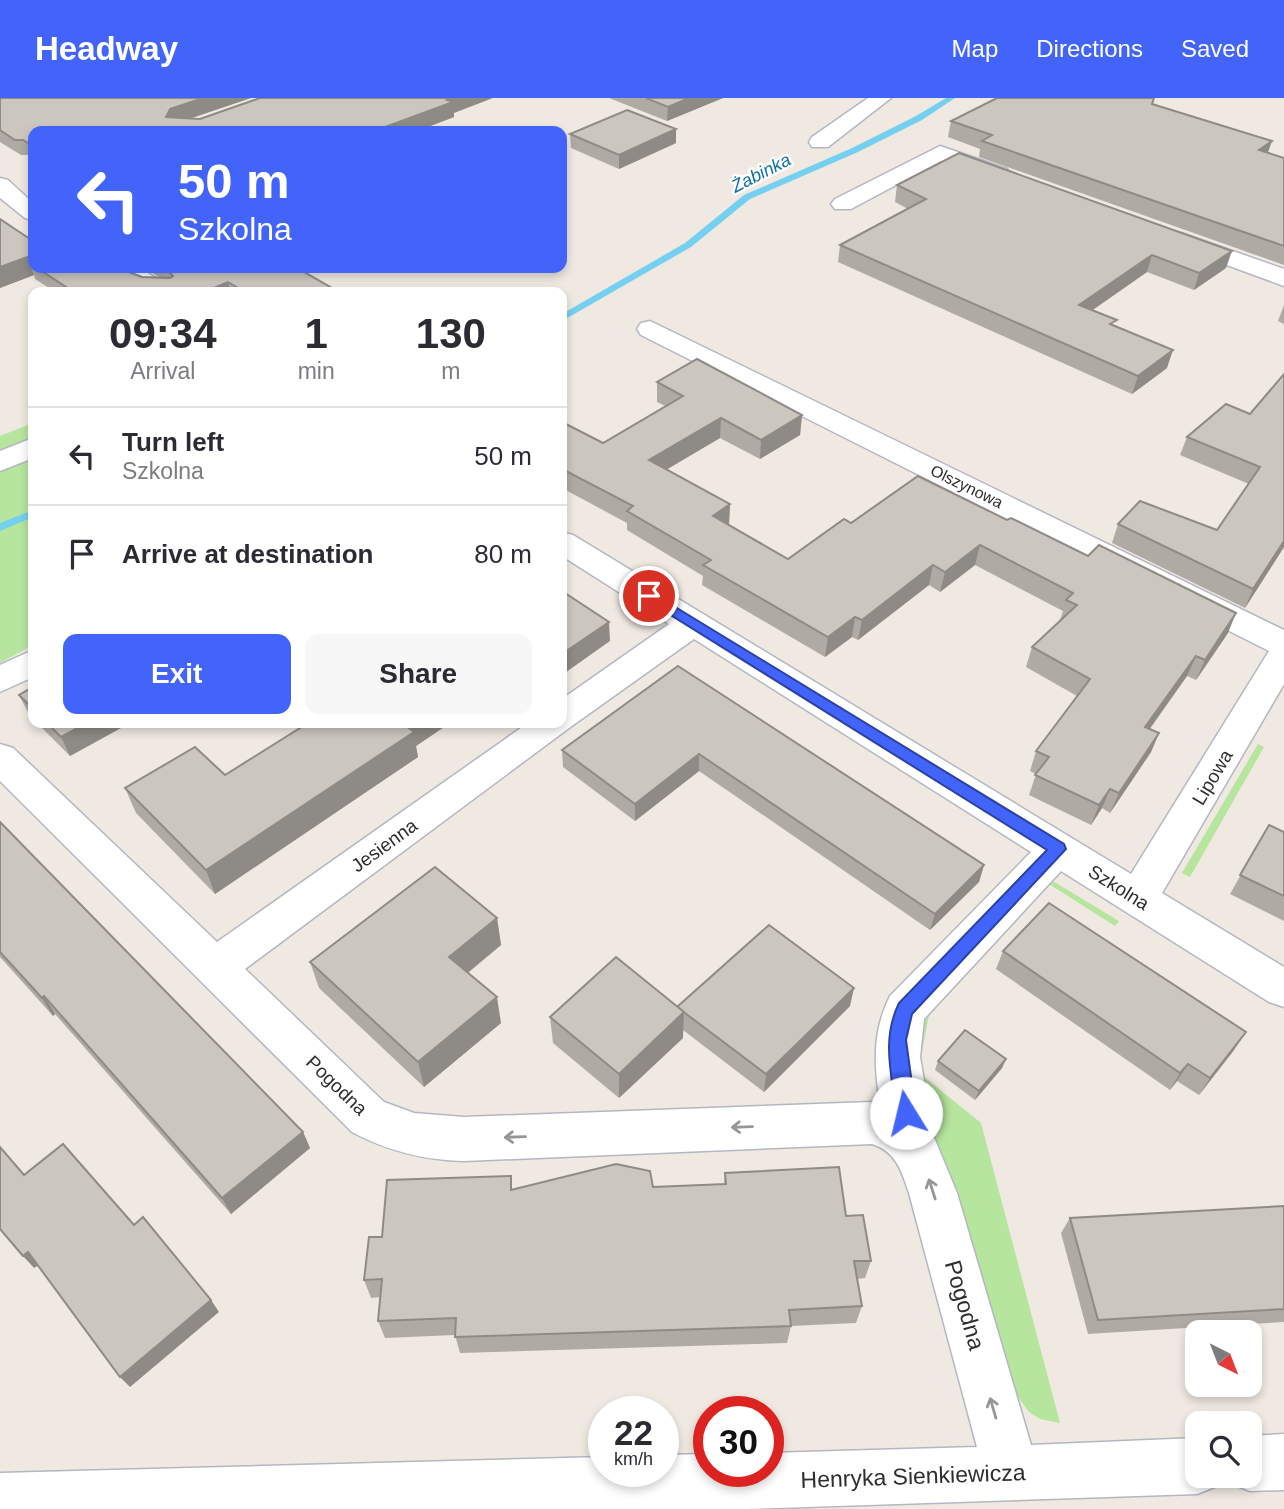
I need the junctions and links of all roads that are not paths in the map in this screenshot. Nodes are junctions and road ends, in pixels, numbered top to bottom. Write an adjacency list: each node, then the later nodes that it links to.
1 (881, 98): 2 (street)
2 (820, 142)
3 (1022, 183): 6 (street)
4 (28, 184): 5 (street)
5 (2, 191): 7 (street)
6 (844, 204)
7 (28, 209)
8 (1166, 235): 10 (street)
9 (130, 273): 11 (street)
10 (1284, 278)
11 (154, 287)
12 (650, 329): 17 (street, Olszynowa)
13 (28, 449): 14 (street)
14 (0, 462)
15 (567, 545): 16 (street, Szkolna)
16 (693, 623): 21 (street); 24 (street, Szkolna)
17 (1284, 644)
18 (1284, 654): 25 (street, Lipowa)
19 (28, 665): 20 (street)
20 (0, 680)
21 (567, 713)
22 (547, 728): 26 (street, Jesienna)
23 (0, 758): 26 (street, Pogodna)
24 (1058, 849): 25 (street, Szkolna); 28 (street, Pogodna)
25 (1138, 898): 27 (street, Szkolna)
26 (215, 967): 28 (street, Pogodna, one-way to 26)
27 (1284, 989)
28 (910, 1139): 32 (street, Pogodna, one-way to 28)
29 (1284, 1462): 30 (street)
30 (1262, 1463)
31 (1185, 1467): 32 (street, Henryka Sienkiewicza)
32 (1012, 1474): 33 (street, Henryka Sienkiewicza)
33 (0, 1502)

